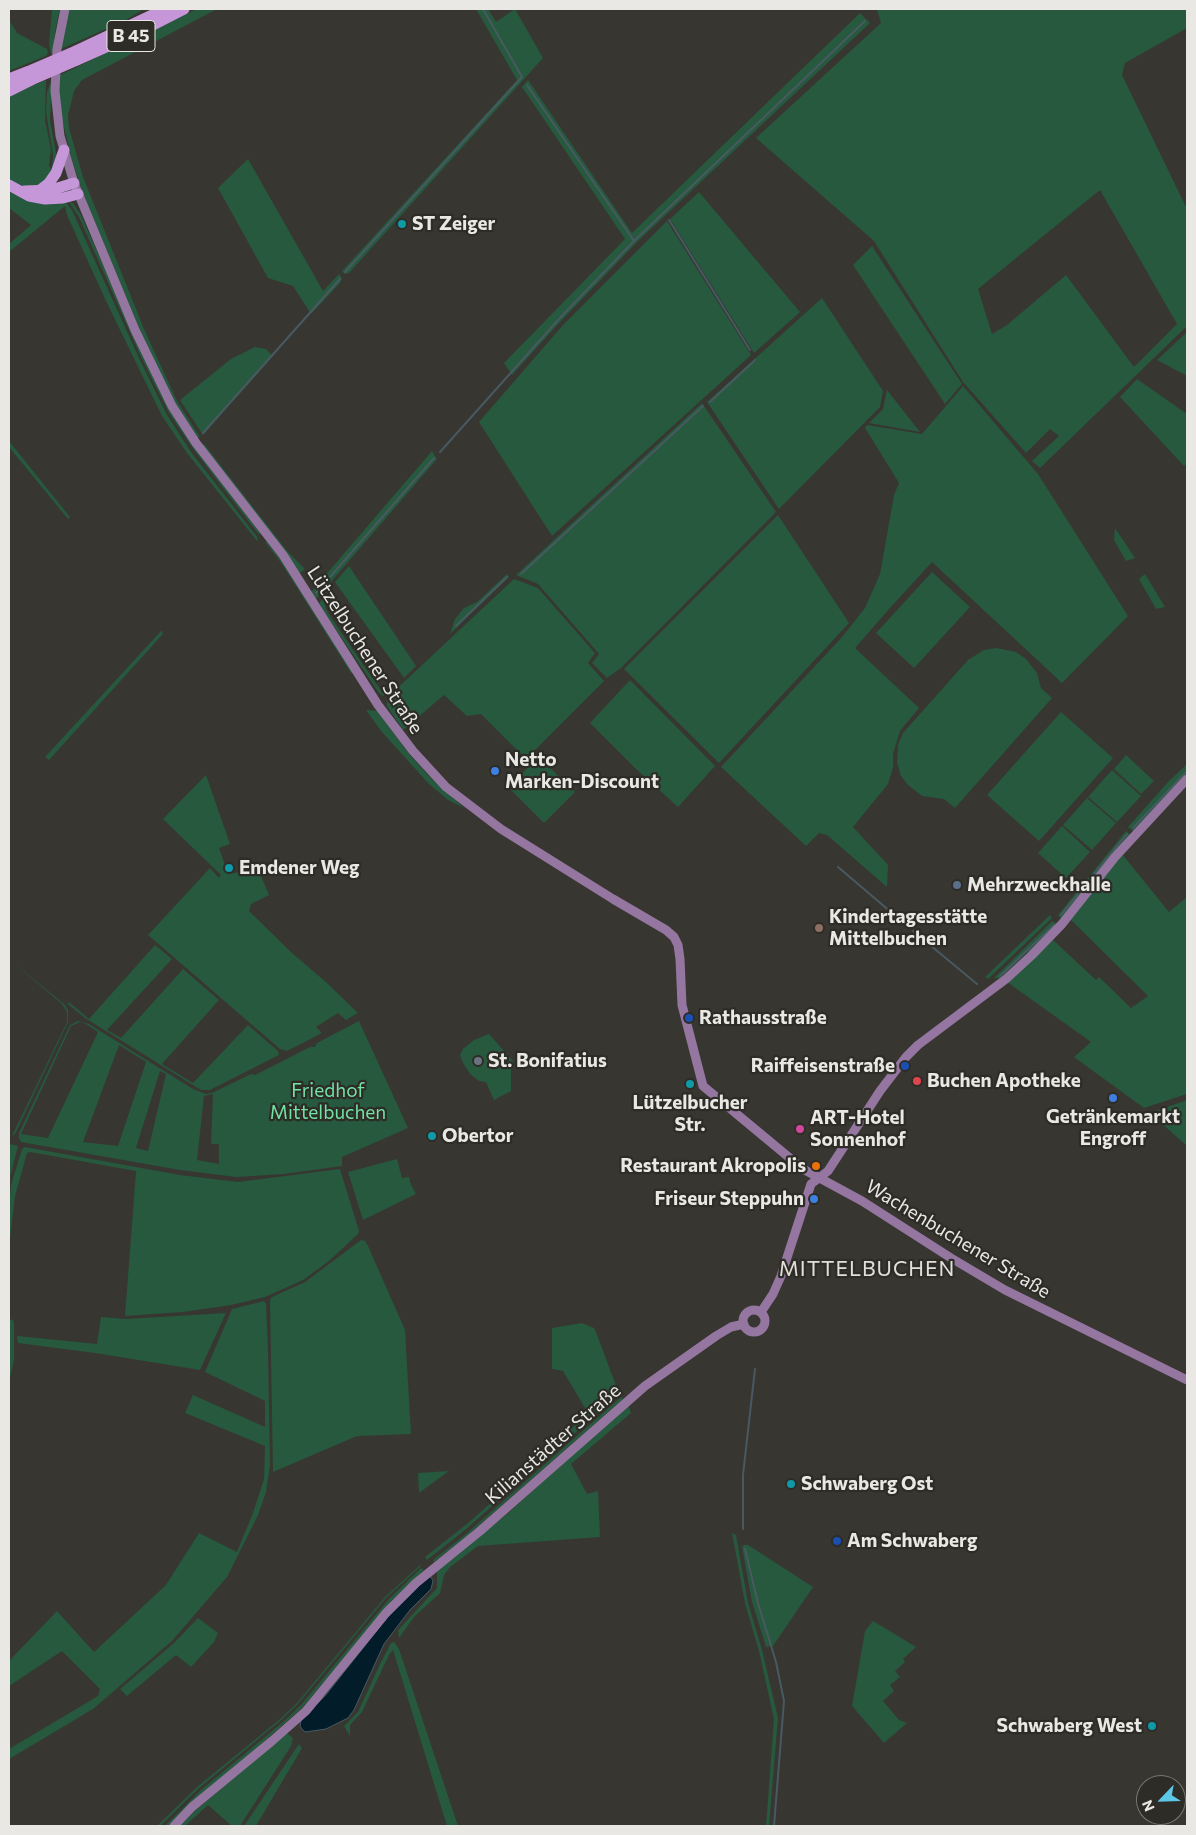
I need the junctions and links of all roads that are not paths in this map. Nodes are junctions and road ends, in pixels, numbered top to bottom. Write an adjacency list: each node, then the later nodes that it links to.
1 (65, 9): 10 (main road)
2 (150, 9): 5 (highway)
3 (165, 9): 5 (highway, B 45)
4 (184, 9): 6 (highway, B 45)
5 (125, 29): 6 (highway, B 45)
6 (76, 56): 7 (highway, B 45, bridge)
7 (29, 76): 8 (highway, B 45); 9 (highway)
8 (9, 79)
9 (9, 89)
10 (64, 150): 11 (main road); 13 (highway)
11 (74, 183): 13 (highway); 14 (main road)
12 (14, 188): 13 (highway); 14 (highway)
13 (40, 190)
14 (78, 194): 16 (main road, Lützelbuchener Straße)
15 (1187, 779): 17 (main road)
16 (706, 1090): 17 (main road, Wachenbuchener Straße)
17 (819, 1178): 18 (main road); 20 (main road, Wachenbuchener Straße)
18 (761, 1312): 19 (main road); 19 (main road)
19 (744, 1324): 21 (main road, Kilianstädter Straße)
20 (1187, 1380)
21 (174, 1826)

